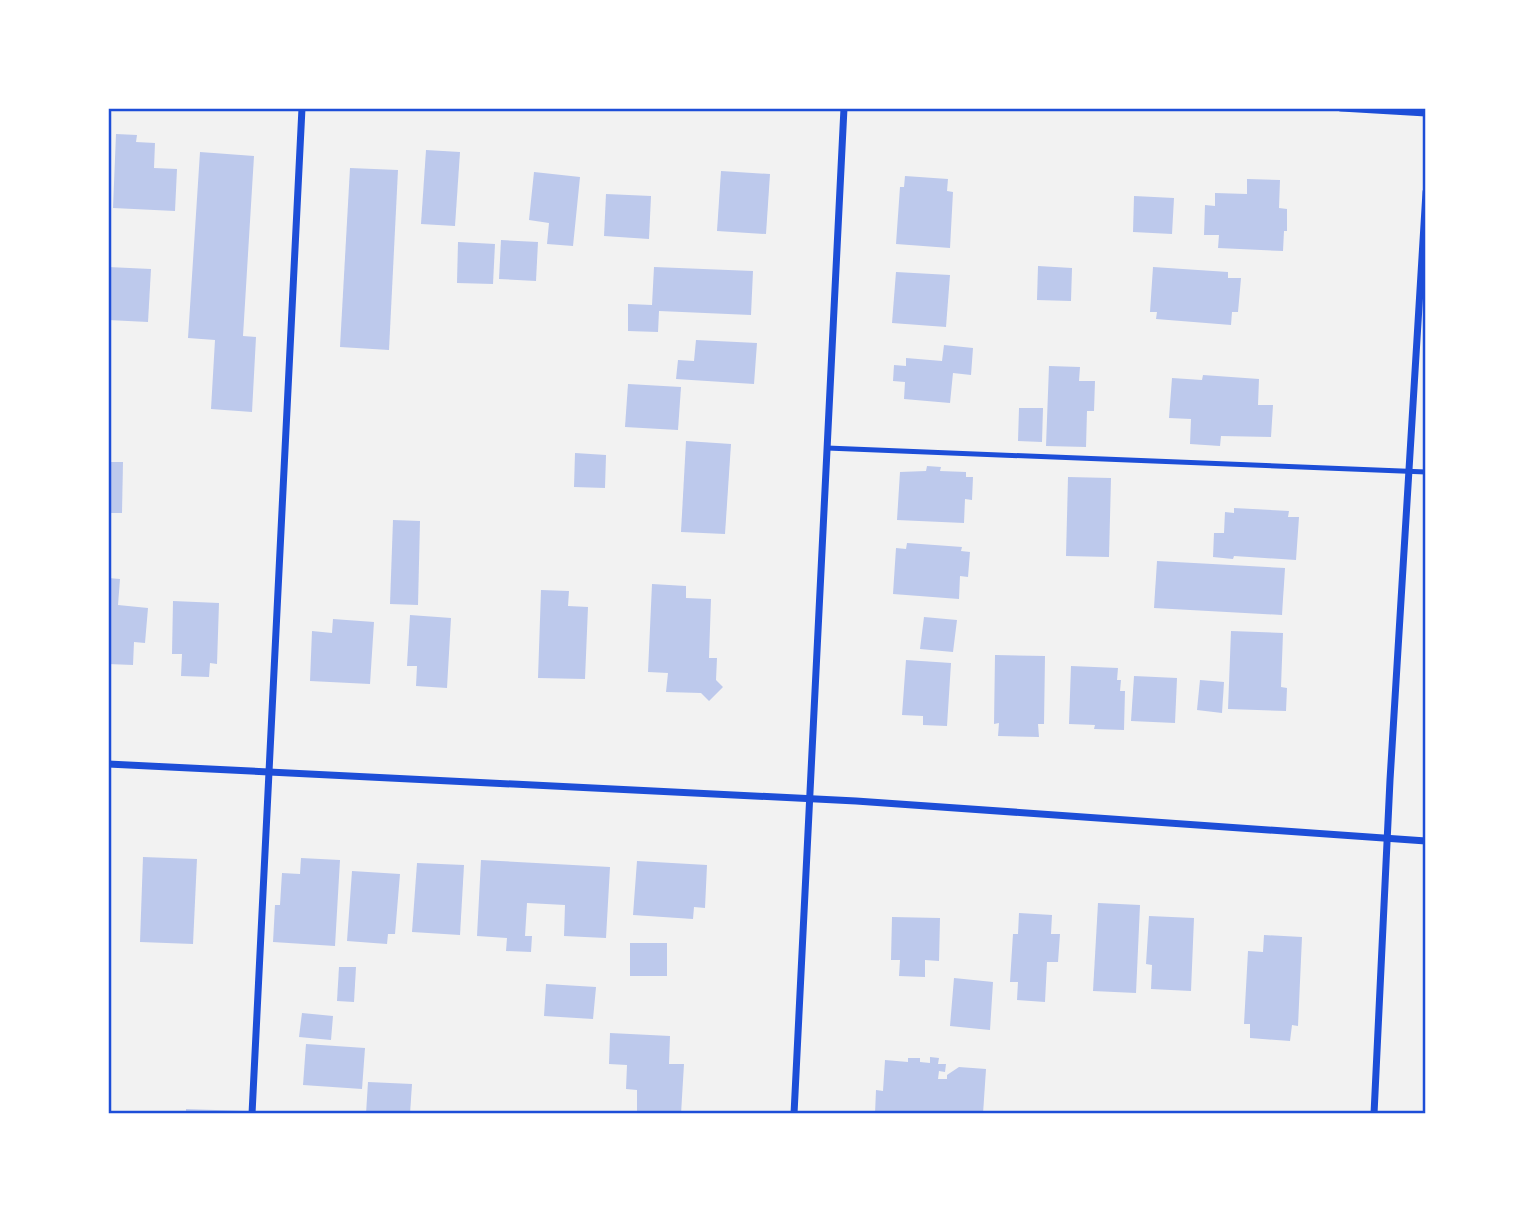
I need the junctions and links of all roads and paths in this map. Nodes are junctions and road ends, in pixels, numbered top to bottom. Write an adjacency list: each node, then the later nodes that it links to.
1 (302, 108): 10 (street)
2 (844, 108): 6 (street)
3 (1340, 108): 4 (street)
4 (1426, 113)
5 (1426, 192): 7 (street)
6 (827, 447): 7 (lane); 11 (street)
7 (1409, 471): 8 (lane); 12 (street)
8 (1426, 472)
9 (108, 764): 10 (street)
10 (270, 772): 11 (street); 14 (street)
11 (809, 799): 12 (street); 15 (street)
12 (1387, 839): 13 (street); 16 (street)
13 (1426, 841)
14 (252, 1114)
15 (794, 1114)
16 (1374, 1114)

